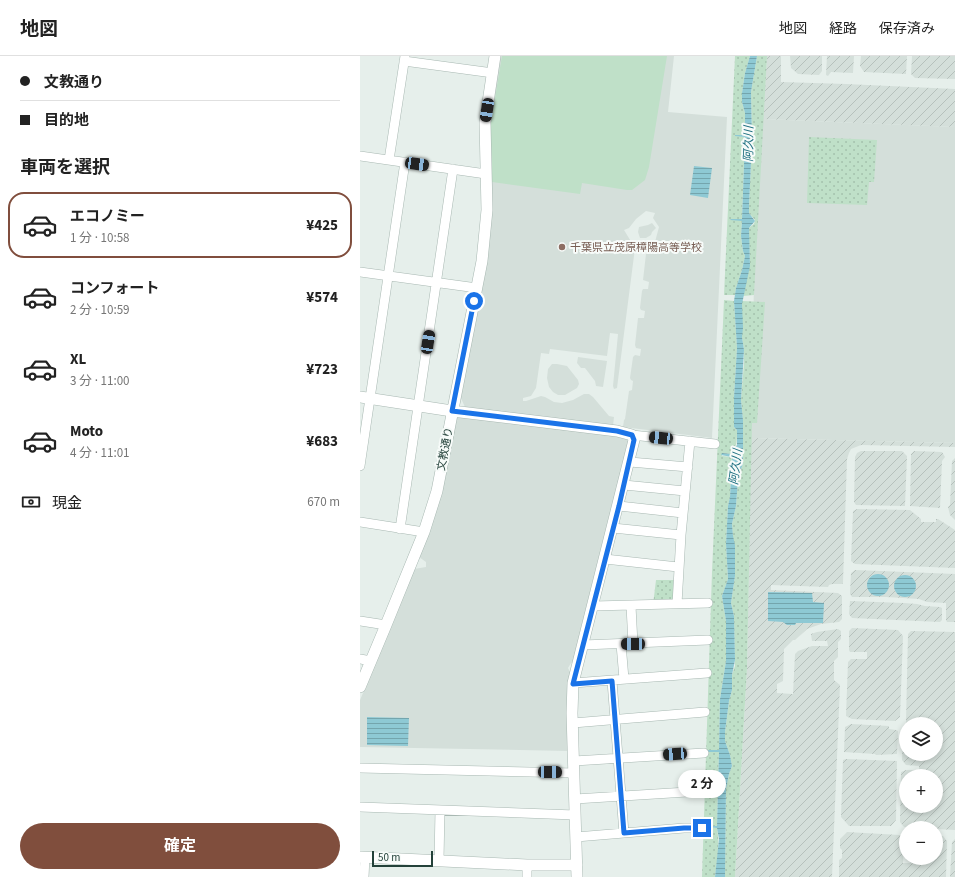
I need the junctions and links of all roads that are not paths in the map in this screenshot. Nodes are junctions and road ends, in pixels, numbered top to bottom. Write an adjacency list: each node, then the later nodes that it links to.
1 (495, 56): 3 (street, 文教通り)
2 (404, 59): 3 (street); 5 (street)
3 (493, 73): 8 (street, 文教通り)
4 (360, 156): 5 (street)
5 (389, 160): 6 (street)
6 (405, 162): 7 (street); 10 (street)
7 (453, 169): 8 (street); 11 (street)
8 (486, 174): 12 (street, 文教通り)
9 (360, 272): 10 (street)
10 (388, 276): 11 (street); 13 (street)
11 (437, 283): 12 (street); 14 (street)
12 (477, 288): 15 (street, 文教通り)
13 (365, 398): 14 (street); 20 (street)
14 (418, 406): 15 (street); 28 (street)
15 (452, 411): 16 (street); 29 (street, 文教通り)
16 (632, 435): 17 (street); 19 (street)
17 (690, 441): 18 (street); 21 (street)
18 (715, 444)
19 (630, 462): 21 (street); 22 (street)
20 (360, 466)
21 (688, 467): 23 (street)
22 (624, 485): 23 (street); 24 (street)
23 (685, 491): 25 (street)
24 (619, 506): 25 (street); 27 (street)
25 (683, 513): 30 (street)
26 (360, 522): 28 (street)
27 (613, 528): 30 (street); 31 (street)
28 (400, 529): 29 (street)
29 (424, 532): 38 (street, 文教通り)
30 (681, 535): 32 (street)
31 (605, 559): 32 (street); 35 (street)
32 (678, 567): 34 (street)
33 (708, 603): 34 (street)
34 (676, 604): 36 (street)
35 (594, 606): 36 (street); 42 (street)
36 (631, 606): 41 (street)
37 (360, 621): 38 (street)
38 (386, 625): 44 (street, 文教通り)
39 (708, 640): 41 (street)
40 (621, 644): 41 (street); 42 (street); 46 (street)
41 (633, 644)
42 (583, 645): 48 (street)
43 (360, 659): 44 (street)
44 (372, 661): 49 (street, 文教通り)
45 (707, 673): 46 (street)
46 (624, 679): 47 (street)
47 (612, 681): 48 (street); 51 (street)
48 (573, 684): 52 (street)
49 (360, 687)
50 (704, 712): 51 (street)
51 (615, 719): 52 (street); 54 (street)
52 (573, 723): 55 (street)
53 (704, 753): 54 (street)
54 (618, 758): 55 (street); 59 (street)
55 (574, 761): 57 (street)
56 (360, 768): 57 (street)
57 (574, 773): 60 (street)
58 (703, 791): 59 (street)
59 (621, 795): 60 (street); 65 (street)
60 (575, 799): 63 (street)
61 (360, 807): 62 (street)
62 (440, 810): 63 (street); 68 (street)
63 (576, 815): 66 (street)
64 (702, 828): 65 (street)
65 (624, 833): 66 (street)
66 (576, 837): 70 (street)
67 (362, 857): 68 (street); 71 (street)
68 (439, 860): 69 (street)
69 (527, 865): 70 (street); 72 (street)
70 (577, 865): 73 (street)
71 (364, 877)
72 (527, 877)
73 (577, 877)

